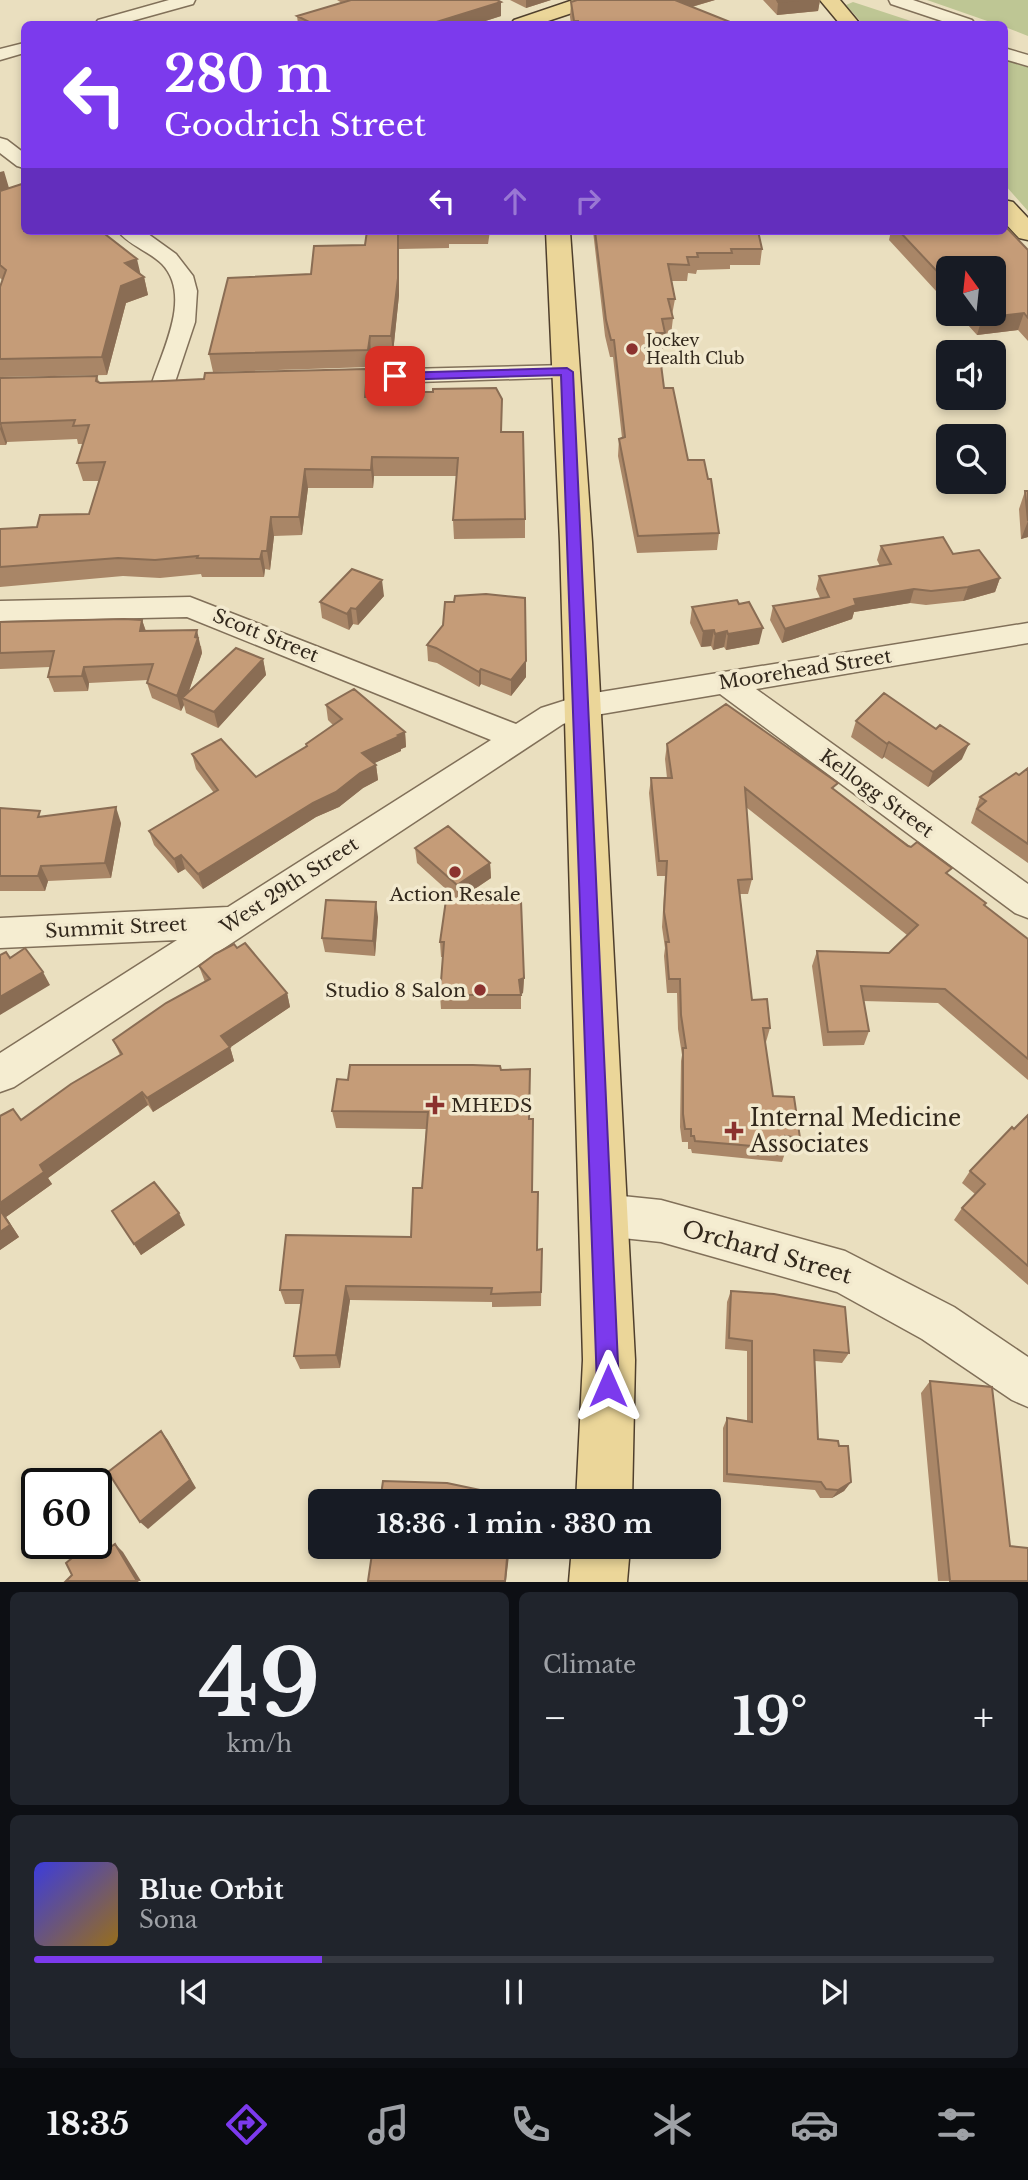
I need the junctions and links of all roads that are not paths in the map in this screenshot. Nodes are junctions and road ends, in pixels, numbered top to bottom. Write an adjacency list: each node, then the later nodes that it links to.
1 (187, 0): 6 (street)
2 (592, 0): 8 (main road)
3 (830, 0): 9 (main road)
4 (892, 5): 10 (street); 11 (street)
5 (506, 8): 7 (main road)
6 (114, 21)
7 (529, 21)
8 (537, 21)
9 (848, 21)
10 (921, 21)
11 (954, 21)
12 (1008, 40): 13 (street)
13 (1028, 47)
14 (21, 49): 16 (street)
15 (1008, 54): 17 (street)
16 (0, 55)
17 (1028, 61)
18 (0, 144): 19 (street)
19 (21, 160)
20 (1008, 211): 21 (main road)
21 (1028, 233)
22 (135, 235): 28 (street)
23 (558, 235): 24 (main road)
24 (567, 372): 25 (street); 32 (main road)
25 (301, 379)
26 (191, 382): 28 (street)
27 (137, 383): 28 (street)
28 (164, 383)
29 (0, 611): 33 (street, Scott Street)
30 (1028, 633): 31 (street, Moorehead Street)
31 (725, 682): 32 (street, Moorehead Street); 34 (street, Kellogg Street)
32 (582, 705): 33 (street, West 29th Street); 38 (main road)
33 (517, 737): 35 (street, West 29th Street)
34 (1028, 903)
35 (233, 922): 36 (street, Summit Street); 37 (street, West 29th Street)
36 (0, 933)
37 (0, 1074)
38 (603, 1215): 39 (street, Orchard Street); 40 (main road)
39 (1028, 1384)
40 (604, 1489)
41 (600, 1559): 42 (main road)
42 (598, 1581)

